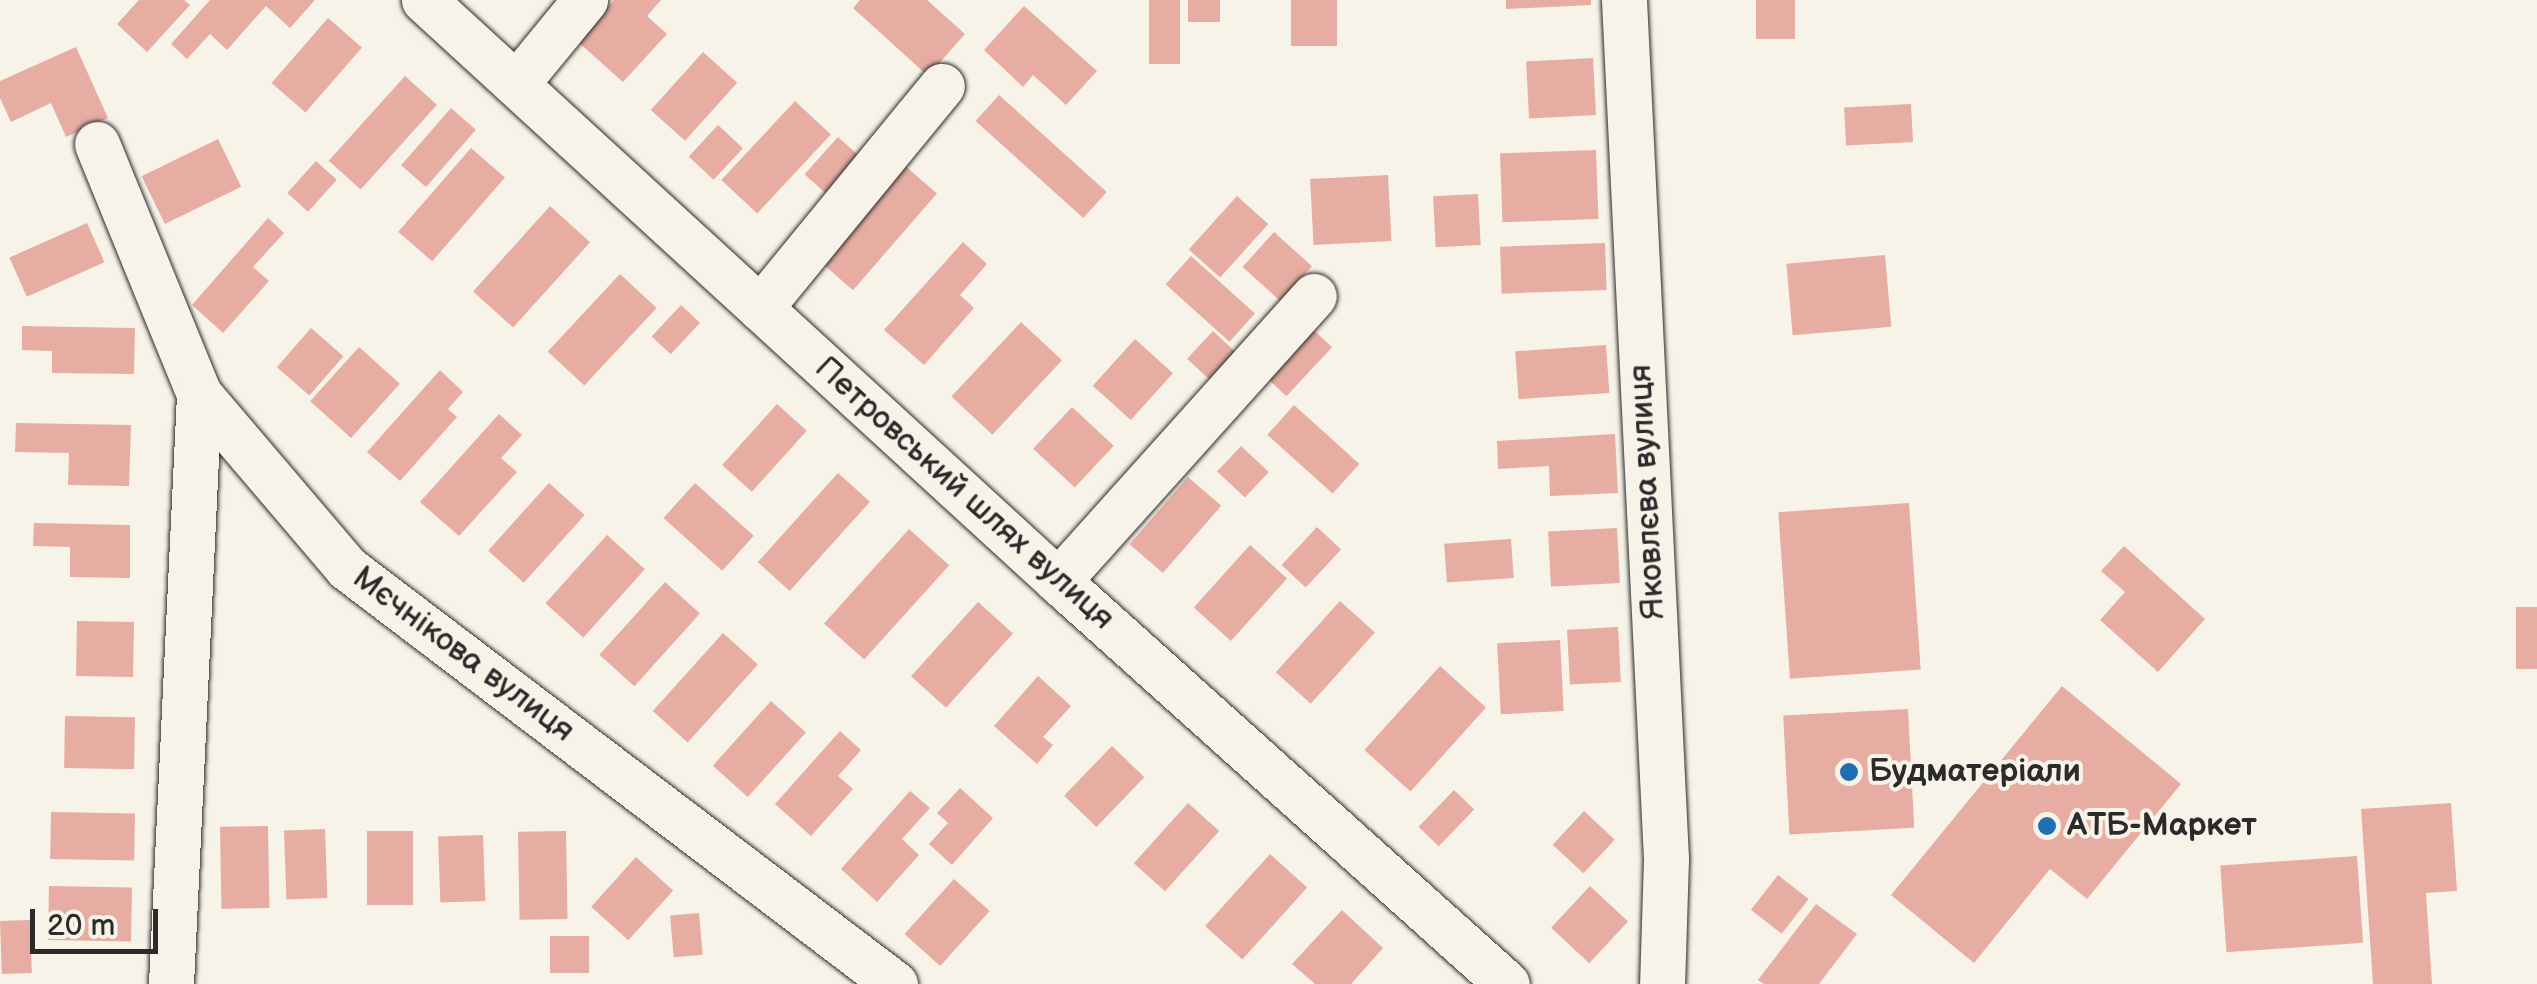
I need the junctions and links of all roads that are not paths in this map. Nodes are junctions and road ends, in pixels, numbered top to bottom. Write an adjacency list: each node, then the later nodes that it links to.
1 (424, 0): 4 (street, Петровський шлях вулиця)
2 (585, 0): 4 (street)
3 (1624, 0): 14 (street, Яковлєва вулиця)
4 (516, 84): 8 (street, Петровський шлях вулиця)
5 (942, 86): 8 (street)
6 (97, 144): 9 (street)
7 (1314, 296): 10 (street)
8 (760, 308): 10 (street, Петровський шлях вулиця)
9 (199, 394): 11 (street); 12 (street, Мєчнікова вулиця)
10 (1058, 581): 13 (street, Петровський шлях вулиця)
11 (171, 984)
12 (895, 984)
13 (1507, 984)
14 (1662, 984)

